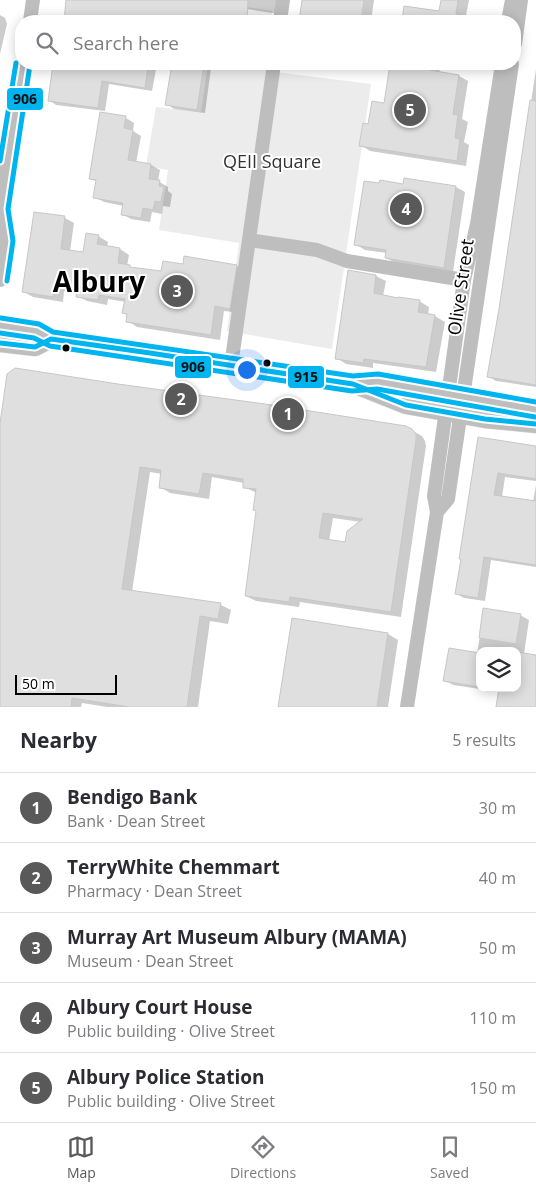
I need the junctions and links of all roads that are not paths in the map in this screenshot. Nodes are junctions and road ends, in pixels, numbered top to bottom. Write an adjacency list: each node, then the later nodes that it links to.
1 (33, 0): 5 (street)
2 (283, 0): 6 (street)
3 (512, 0): 7 (street)
4 (521, 0): 8 (street)
5 (31, 15)
6 (281, 15)
7 (509, 15)
8 (519, 15)
9 (22, 70): 14 (street)
10 (273, 70): 15 (street)
11 (501, 70): 13 (street, Olive Street)
12 (511, 70): 13 (street, Olive Street)
13 (491, 165): 17 (street, Olive Street); 23 (street, Olive Street)
14 (0, 209): 16 (street)
15 (249, 240): 17 (street); 21 (street)
16 (0, 280)
17 (464, 280): 23 (street, Olive Street)
18 (0, 326): 19 (main road)
19 (51, 338): 20 (main road); 21 (main road)
20 (0, 343)
21 (231, 366): 22 (main road)
22 (352, 384): 23 (main road); 25 (main road)
23 (456, 394): 24 (main road); 25 (street, Olive Street)
24 (536, 410)
25 (453, 413): 26 (main road); 27 (street, Olive Street)
26 (536, 424)
27 (407, 707)

